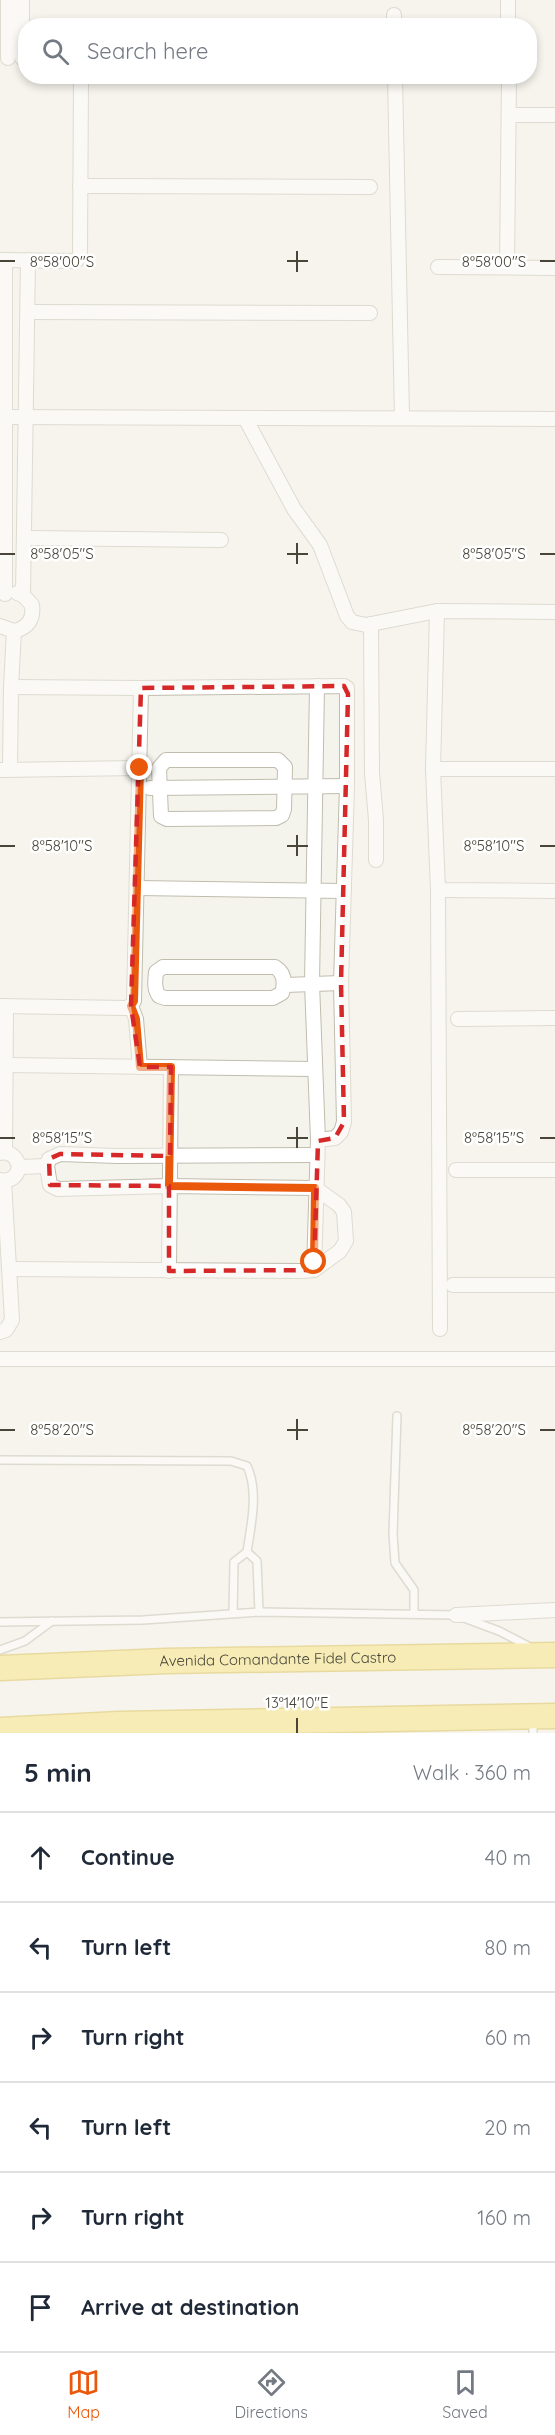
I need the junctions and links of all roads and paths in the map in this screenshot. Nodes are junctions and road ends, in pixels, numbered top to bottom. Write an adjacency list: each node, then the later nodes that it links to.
1 (8, 0): 7 (street)
2 (22, 0): 4 (street)
3 (508, 0): 5 (street)
4 (20, 18)
5 (508, 18)
6 (18, 29): 7 (street)
7 (14, 58)
8 (81, 84): 13 (street)
9 (395, 84): 28 (street)
10 (509, 84): 11 (street)
11 (509, 115): 12 (street); 18 (street)
12 (555, 115)
13 (80, 186): 14 (street); 16 (street)
14 (370, 187)
15 (3, 260): 16 (street); 20 (street)
16 (28, 260): 21 (street)
17 (438, 267): 18 (street)
18 (507, 267): 19 (street)
19 (555, 268)
20 (2, 312): 23 (street)
21 (28, 312): 22 (street); 24 (street)
22 (370, 313)
23 (4, 344): 24 (street); 25 (street)
24 (27, 345): 26 (street)
25 (2, 417): 26 (street); 33 (street)
26 (27, 417): 27 (street); 30 (street)
27 (244, 418): 28 (street); 36 (street)
28 (402, 418): 29 (street)
29 (555, 419)
30 (24, 538): 31 (street); 32 (street)
31 (221, 540)
32 (23, 595): 33 (street); 38 (street)
33 (2, 596)
34 (437, 611): 35 (street); 36 (street); 44 (street)
35 (555, 612)
36 (371, 624): 51 (street)
37 (0, 626): 38 (street)
38 (14, 631): 40 (street)
39 (317, 686): 41 (street); 46 (street); 50 (street)
40 (11, 687): 41 (street); 43 (street)
41 (141, 688): 42 (street)
42 (140, 768): 43 (street); 47 (street)
43 (5, 769)
44 (433, 769): 45 (street); 53 (street)
45 (555, 769)
46 (347, 786): 50 (street); 55 (street)
47 (139, 788): 48 (street); 52 (street)
48 (159, 788): 49 (street); 49 (street); 49 (street)
49 (285, 788): 50 (street)
50 (315, 788): 54 (street)
51 (376, 860)
52 (137, 888): 54 (street); 58 (street)
53 (438, 890): 56 (street); 87 (street)
54 (314, 891): 55 (street); 59 (street)
55 (344, 891): 60 (street)
56 (555, 891)
57 (155, 980): 58 (street); 61 (street); 61 (street)
58 (134, 982): 62 (street)
59 (312, 983): 60 (street); 61 (street); 69 (street)
60 (340, 983): 70 (street)
61 (285, 985)
62 (131, 1006): 63 (street); 67 (street)
63 (3, 1007): 66 (street)
64 (555, 1018): 65 (street)
65 (458, 1019)
66 (6, 1065): 67 (street); 71 (street)
67 (140, 1067): 68 (street)
68 (171, 1067): 69 (street); 73 (street)
69 (314, 1069): 70 (street)
70 (318, 1140): 72 (street)
71 (2, 1153): 75 (street)
72 (317, 1155): 73 (street); 80 (street)
73 (170, 1156): 74 (street); 79 (street)
74 (47, 1166): 75 (street); 79 (street)
75 (19, 1167): 78 (street)
76 (456, 1170): 77 (street)
77 (555, 1170)
78 (2, 1180): 81 (street)
79 (169, 1186): 80 (street); 84 (street)
80 (315, 1188): 83 (street); 83 (street)
81 (3, 1209): 82 (street)
82 (10, 1269): 84 (street); 88 (street)
83 (314, 1270): 84 (street)
84 (169, 1271)
85 (453, 1285): 86 (street)
86 (555, 1285)
87 (440, 1329)
88 (0, 1332)
89 (0, 1359): 90 (street)
90 (555, 1359)
91 (397, 1416): 97 (lane)
92 (0, 1460): 93 (lane)
93 (247, 1552): 95 (lane); 96 (lane)
94 (555, 1610): 98 (street)
95 (259, 1612): 96 (lane); 97 (lane)
96 (233, 1613): 99 (lane)
97 (414, 1614): 98 (lane)
98 (456, 1615): 102 (lane)
99 (52, 1621): 100 (lane); 101 (lane)
100 (0, 1622)
101 (0, 1650)
102 (551, 1655): 103 (highway, Avenida Comandante Fidel Castro)
103 (0, 1668)
104 (540, 1722): 105 (highway)
105 (0, 1730)

